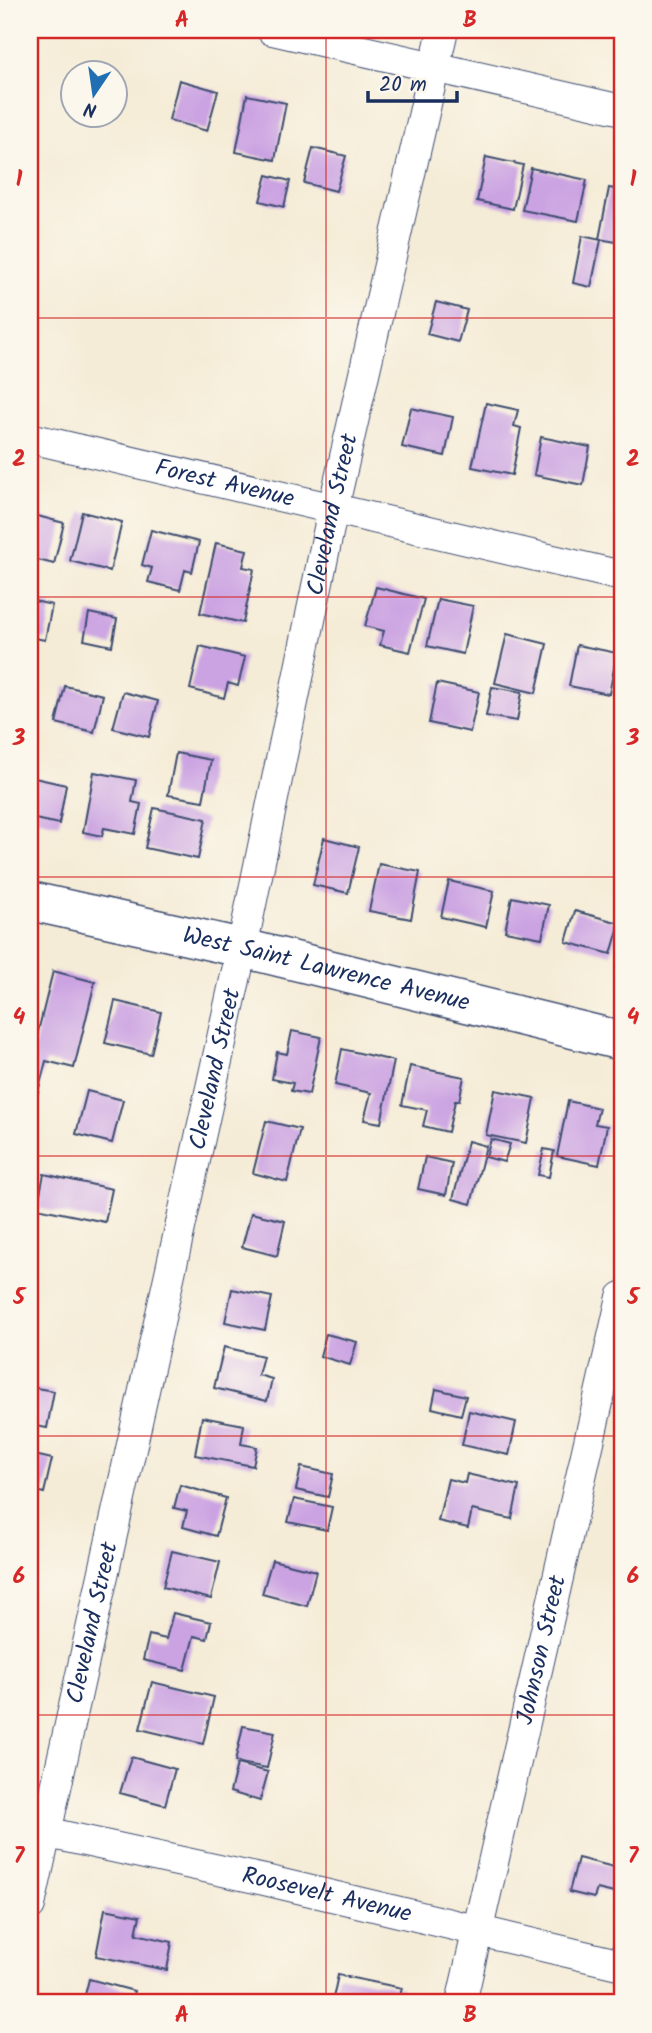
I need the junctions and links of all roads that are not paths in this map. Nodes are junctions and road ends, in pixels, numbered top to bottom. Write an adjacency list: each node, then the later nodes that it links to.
1 (272, 30): 3 (street)
2 (443, 30): 3 (street, Cleveland Street)
3 (435, 69): 4 (street); 6 (street, Cleveland Street)
4 (622, 110)
5 (30, 438): 6 (street, Forest Avenue)
6 (333, 509): 7 (street, Forest Avenue); 9 (street, Cleveland Street)
7 (622, 576)
8 (30, 901): 9 (street, West Saint Lawrence Avenue)
9 (242, 948): 10 (street, West Saint Lawrence Avenue); 12 (street, Cleveland Street)
10 (622, 1041)
11 (622, 1297): 14 (street, Johnson Street)
12 (38, 1831): 13 (street, Cleveland Street); 14 (street, Roosevelt Avenue)
13 (30, 1905)
14 (477, 1930): 15 (street, Roosevelt Avenue); 16 (street, Johnson Street)
15 (622, 1965)
16 (461, 2003)

